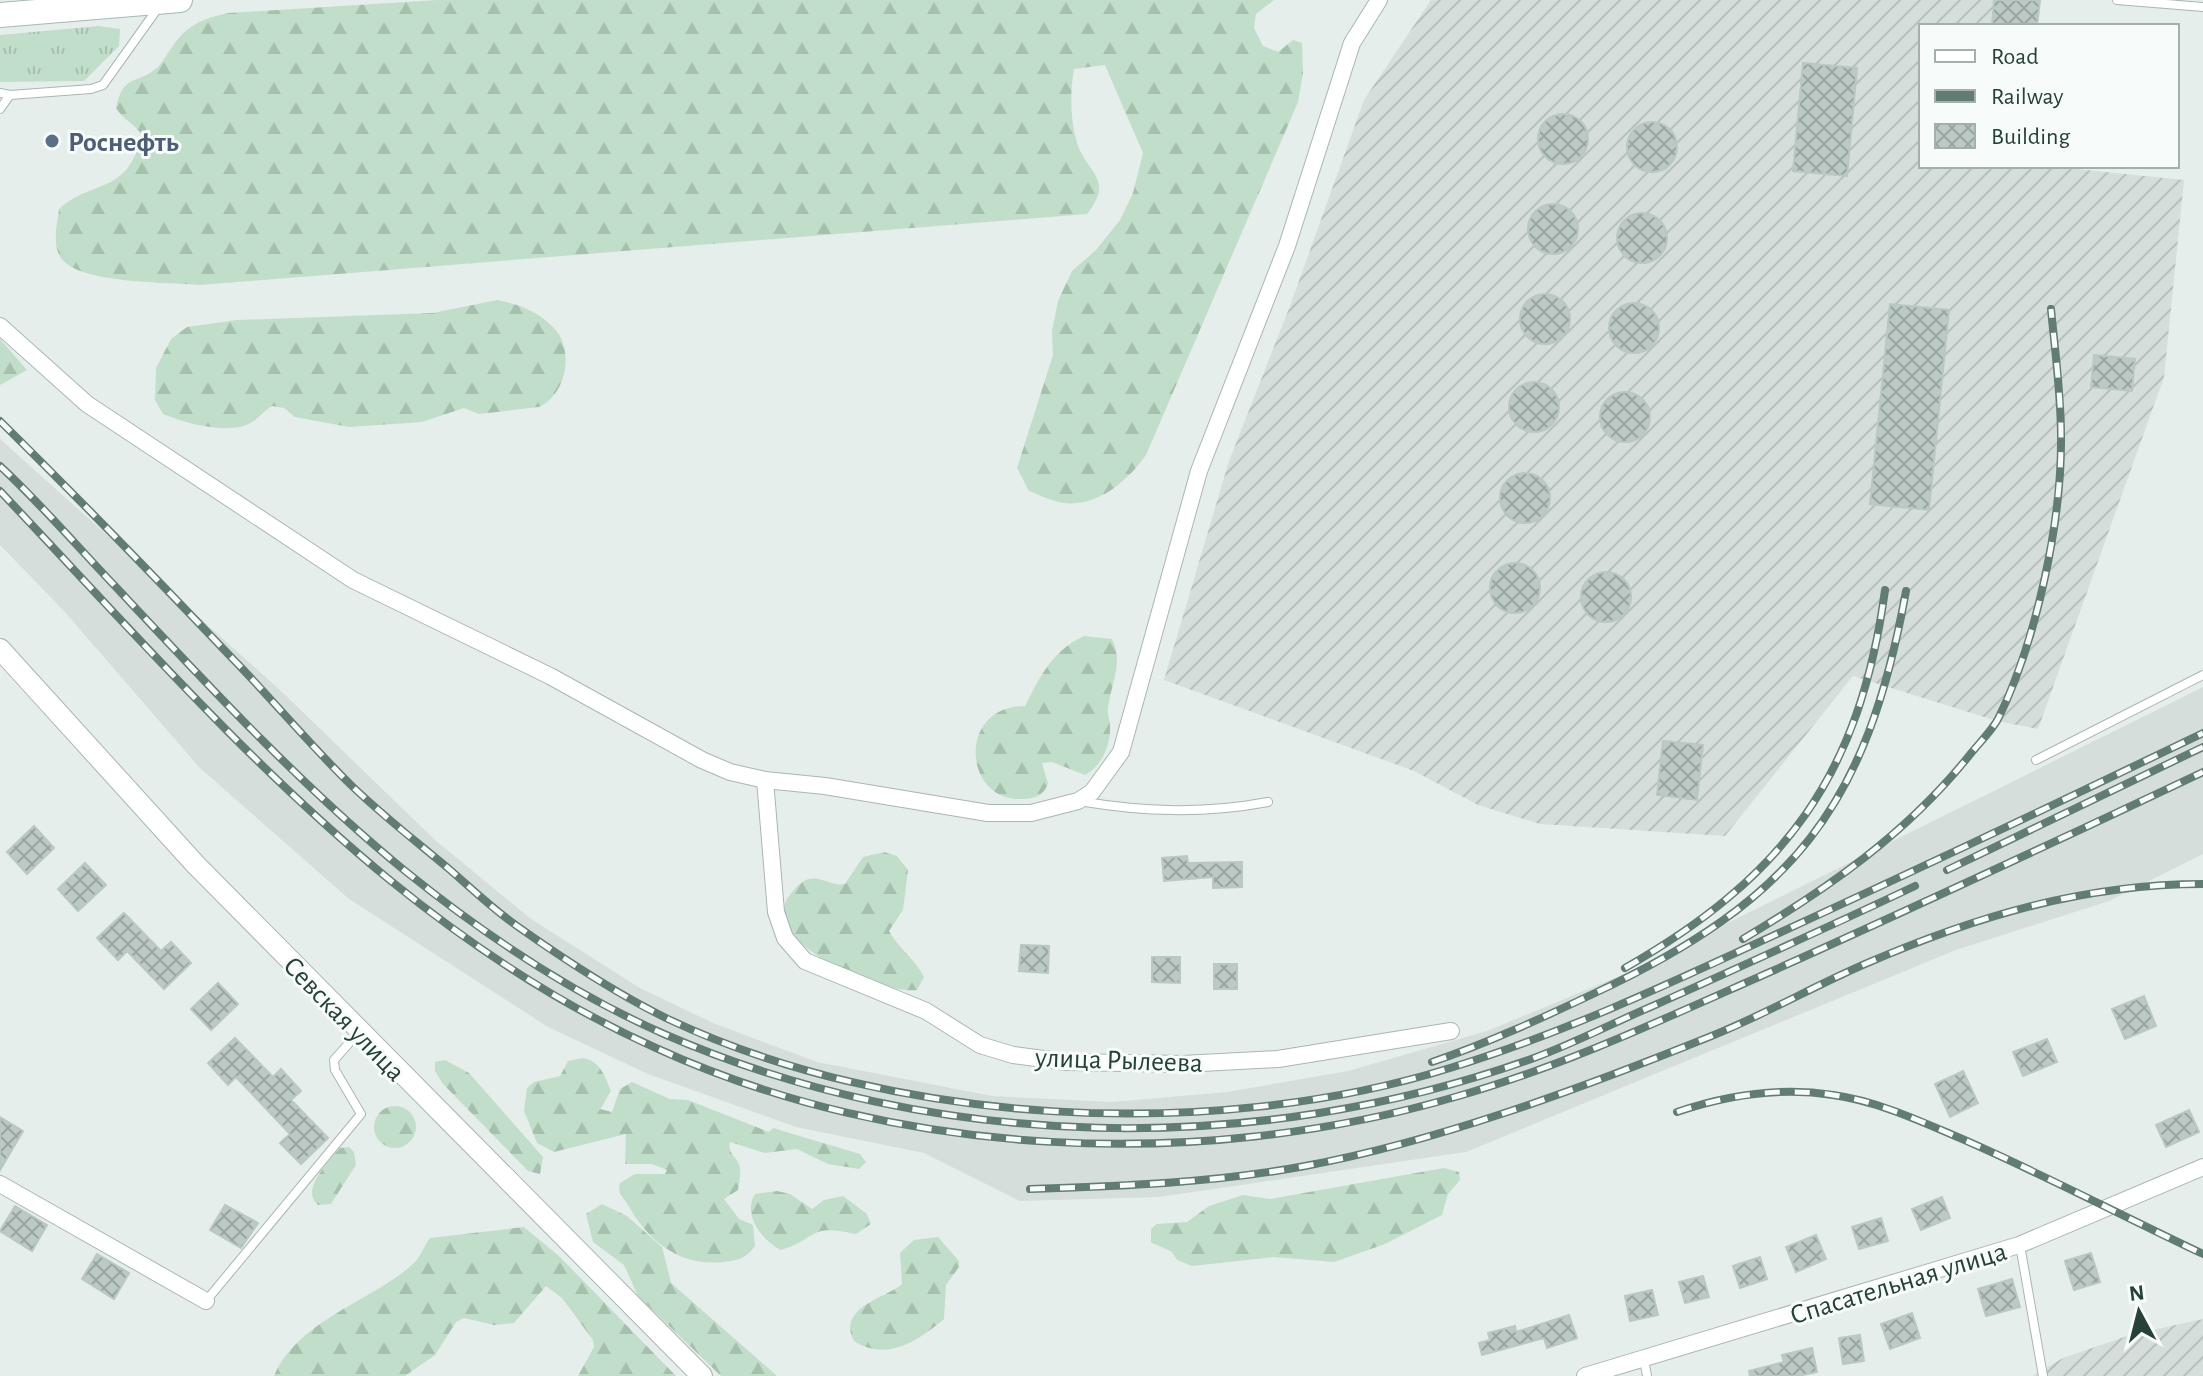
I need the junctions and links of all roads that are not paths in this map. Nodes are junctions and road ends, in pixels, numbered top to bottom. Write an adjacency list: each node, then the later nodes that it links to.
1 (180, 0): 4 (main road)
2 (1379, 0): 14 (street)
3 (2117, 0): 5 (lane)
4 (163, 1): 6 (main road); 7 (lane)
5 (2203, 7)
6 (0, 15)
7 (5, 94): 8 (lane)
8 (0, 109)
9 (0, 326): 13 (street)
10 (0, 649): 17 (street, Севская улица)
11 (2203, 675): 12 (lane)
12 (2036, 760)
13 (765, 780): 14 (street); 16 (street, улица Рылеева)
14 (1078, 801): 15 (lane)
15 (1268, 802)
16 (1451, 1031)
17 (359, 1032): 21 (lane); 23 (street, Севская улица)
18 (2203, 1167): 20 (street, Спасательная улица)
19 (0, 1184): 21 (street)
20 (2019, 1245): 22 (street, Спасательная улица); 25 (lane)
21 (206, 1301)
22 (1646, 1368): 24 (street, Спасательная улица)
23 (702, 1376)
24 (1585, 1376)
25 (2043, 1376)

